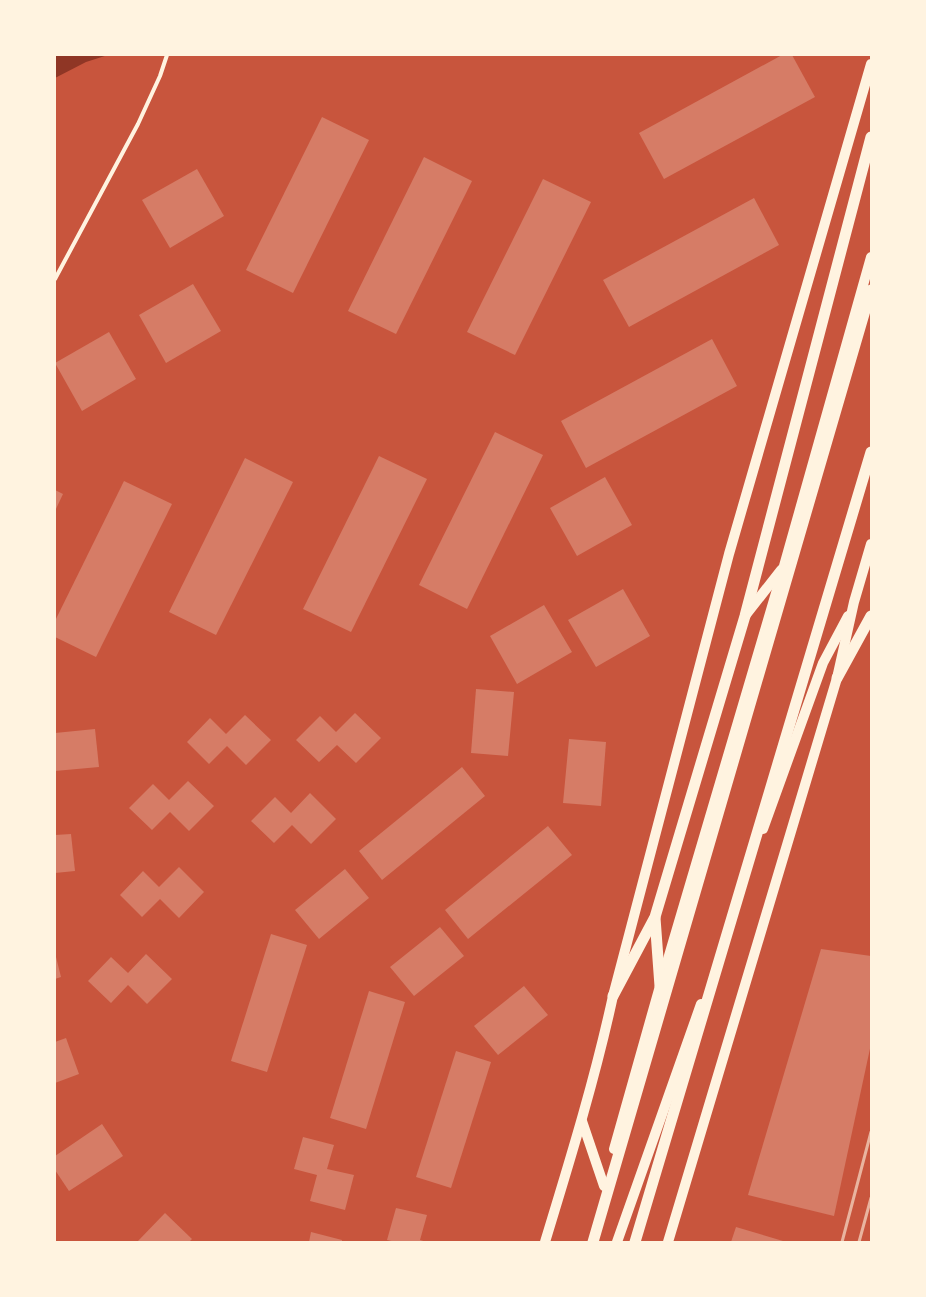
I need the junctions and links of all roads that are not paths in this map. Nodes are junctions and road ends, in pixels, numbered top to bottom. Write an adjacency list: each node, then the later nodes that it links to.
1 (167, 55): 5 (street)
2 (871, 64): 16 (main road)
3 (871, 137): 11 (highway)
4 (871, 257): 9 (main road)
5 (55, 278)
6 (871, 290): 20 (highway)
7 (871, 452): 22 (highway)
8 (871, 544): 10 (main road)
9 (784, 566): 11 (main road); 15 (main road)
10 (854, 602): 13 (main road); 19 (main road)
11 (745, 616): 14 (highway)
12 (871, 616): 13 (highway)
13 (837, 678): 23 (main road)
14 (655, 918): 15 (highway); 16 (highway)
15 (660, 986): 18 (main road)
16 (613, 996): 17 (main road)
17 (582, 1121): 18 (main road); 21 (main road)
18 (604, 1186): 20 (main road)
19 (618, 1239)
20 (591, 1240)
21 (545, 1242)
22 (635, 1242)
23 (668, 1242)

